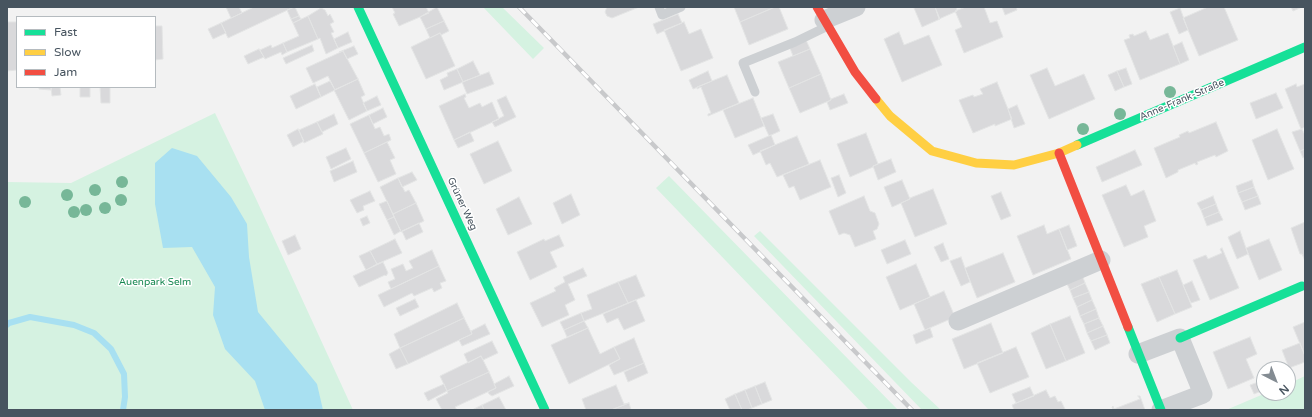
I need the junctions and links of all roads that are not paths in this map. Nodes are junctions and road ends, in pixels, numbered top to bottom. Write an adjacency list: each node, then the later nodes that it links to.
1 (358, 7): 14 (street, Grüner Weg)
2 (659, 7): 3 (lane)
3 (681, 7)
4 (856, 7): 5 (street)
5 (823, 18): 7 (lane); 8 (street, Anne-Frank-Straße)
6 (1305, 47): 8 (street, Anne-Frank-Straße)
7 (755, 92)
8 (1060, 153): 9 (street)
9 (1101, 260): 11 (street); 13 (street)
10 (1302, 286): 12 (street)
11 (958, 321)
12 (1180, 338): 13 (street); 15 (street)
13 (1138, 354): 15 (street)
14 (546, 410)
15 (1161, 410)

